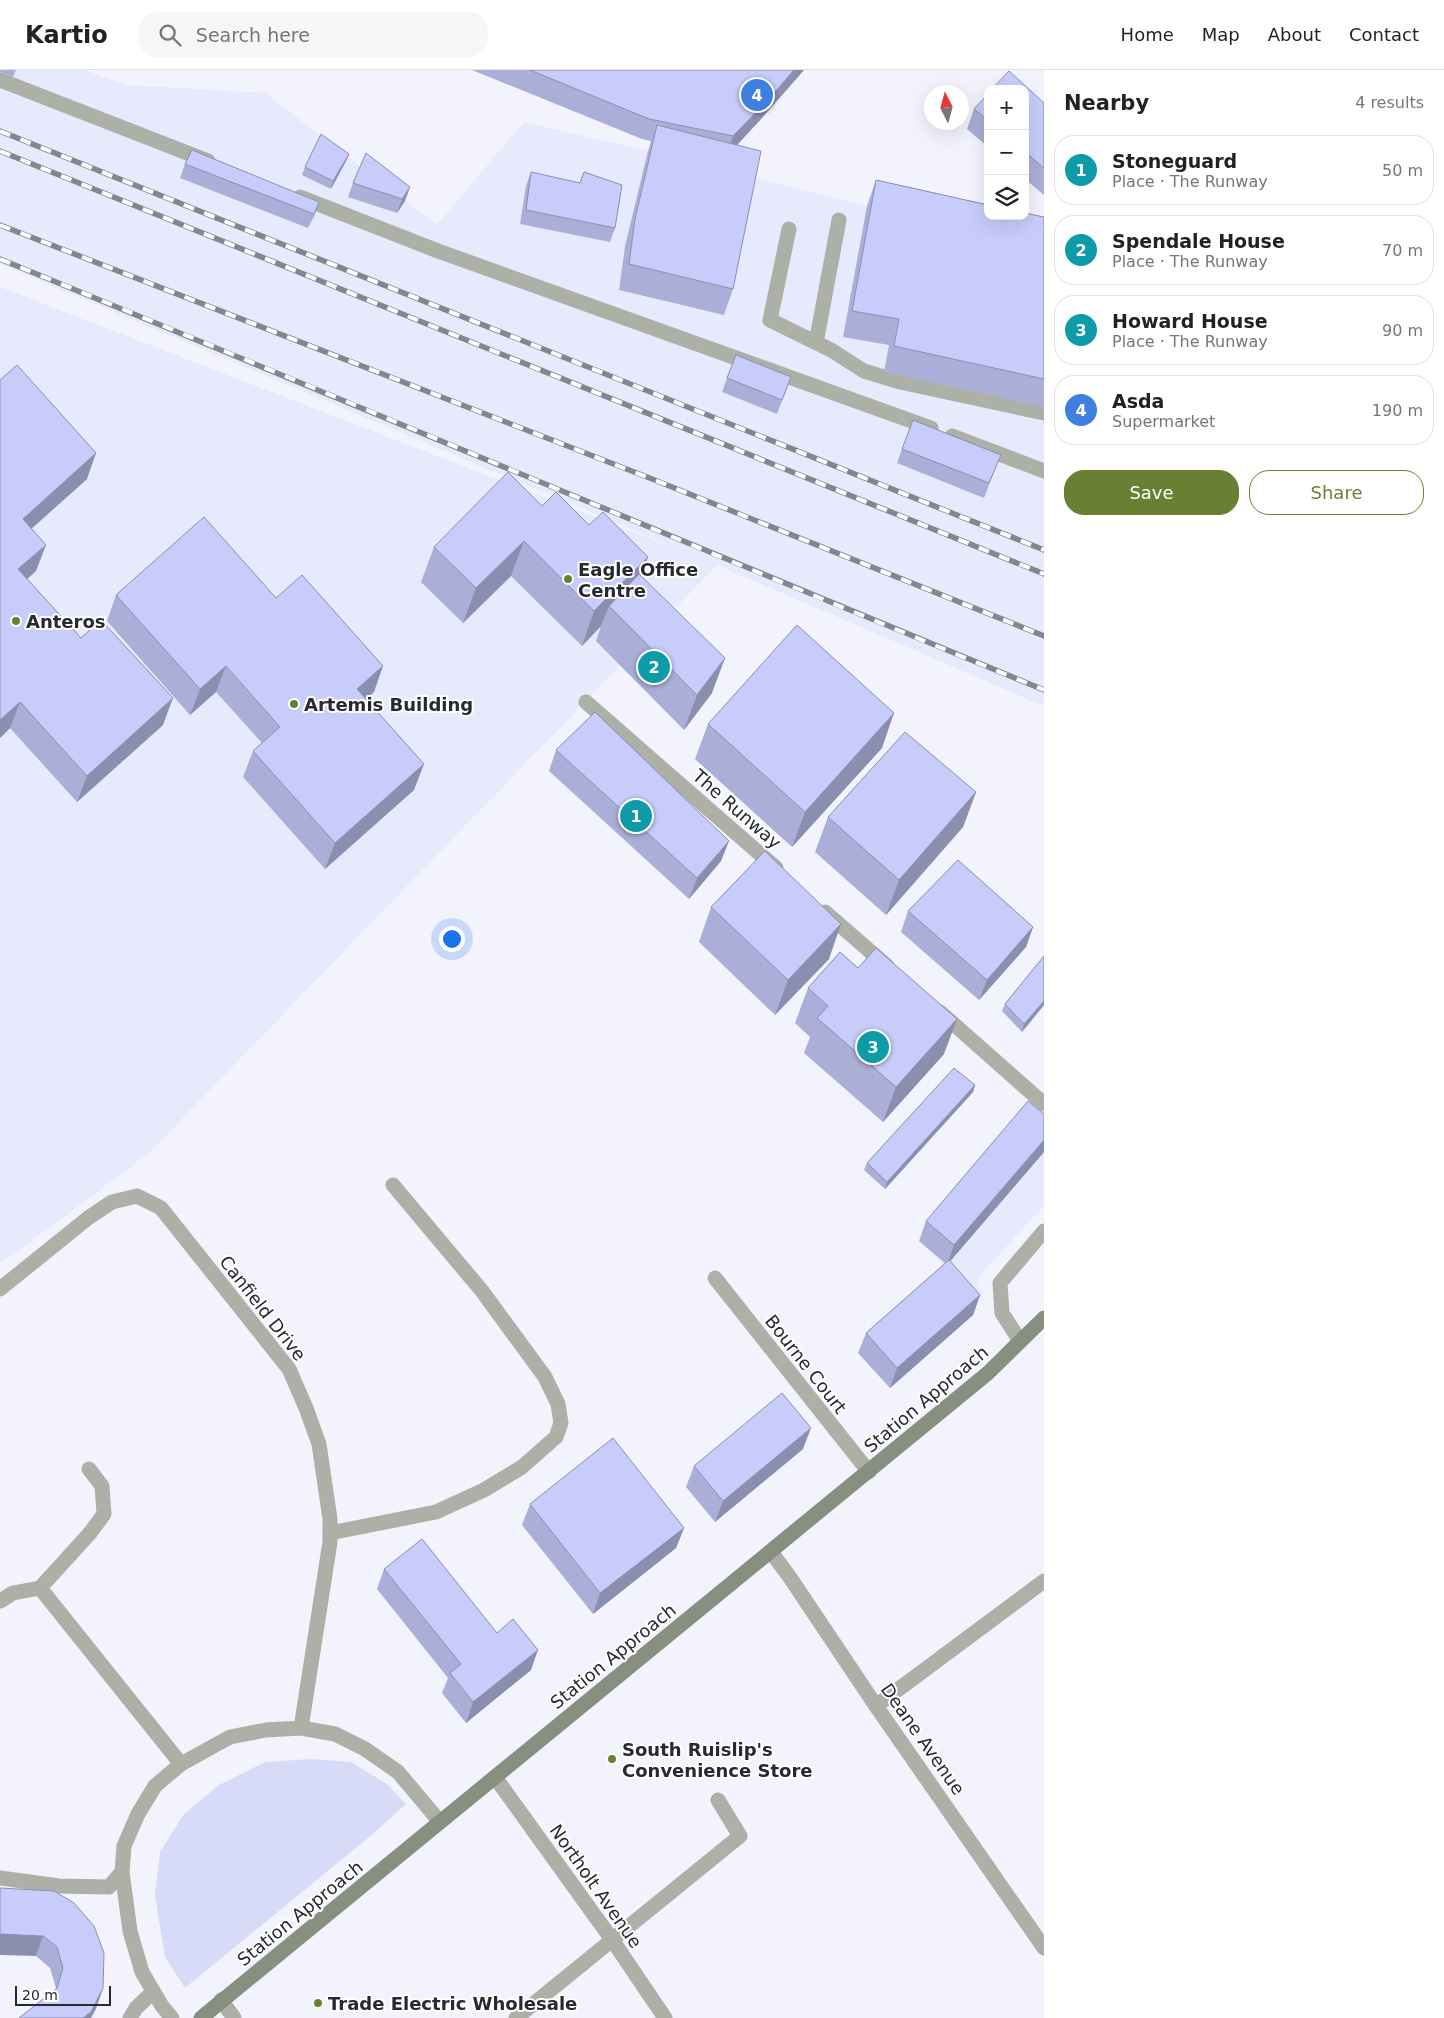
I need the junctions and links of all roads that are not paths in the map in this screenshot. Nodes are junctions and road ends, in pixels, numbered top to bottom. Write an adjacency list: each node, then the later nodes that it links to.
1 (0, 80): 2 (street)
2 (218, 164)
3 (282, 190): 8 (street)
4 (839, 220): 6 (street)
5 (789, 229): 6 (street)
6 (816, 343): 7 (street)
7 (1044, 413)
8 (1044, 471)
9 (586, 702): 10 (street, The Runway)
10 (783, 875)
11 (813, 901): 12 (street)
12 (895, 973)
13 (932, 1006): 14 (street)
14 (1044, 1104)
15 (393, 1185): 23 (street)
16 (1044, 1231): 20 (street)
17 (715, 1278): 22 (street, Bourne Court)
18 (0, 1289): 23 (street, Canfield Drive)
19 (1043, 1323): 20 (street, Station Approach)
20 (1020, 1341): 22 (street, Station Approach)
21 (89, 1469): 26 (street)
22 (869, 1472): 24 (street, Station Approach)
23 (330, 1533): 29 (street, Canfield Drive)
24 (771, 1552): 28 (street, Deane Avenue); 31 (street, Station Approach)
25 (1044, 1581): 28 (street)
26 (40, 1588): 27 (street); 30 (street)
27 (0, 1601)
28 (876, 1706): 37 (street, Deane Avenue)
29 (301, 1728): 30 (street); 33 (street)
30 (181, 1764): 34 (street)
31 (495, 1777): 33 (street, Station Approach); 36 (street, Northolt Avenue)
32 (718, 1800): 36 (street)
33 (440, 1822): 39 (street, Station Approach)
34 (122, 1872): 35 (street); 38 (street)
35 (0, 1878)
36 (613, 1940): 44 (street); 45 (street, Northolt Avenue)
37 (1044, 1948)
38 (153, 1992): 40 (street); 41 (street)
39 (221, 2000): 42 (street, Station Approach); 43 (street)
40 (130, 2018)
41 (172, 2018)
42 (201, 2018)
43 (234, 2018)
44 (516, 2018)
45 (665, 2018)

